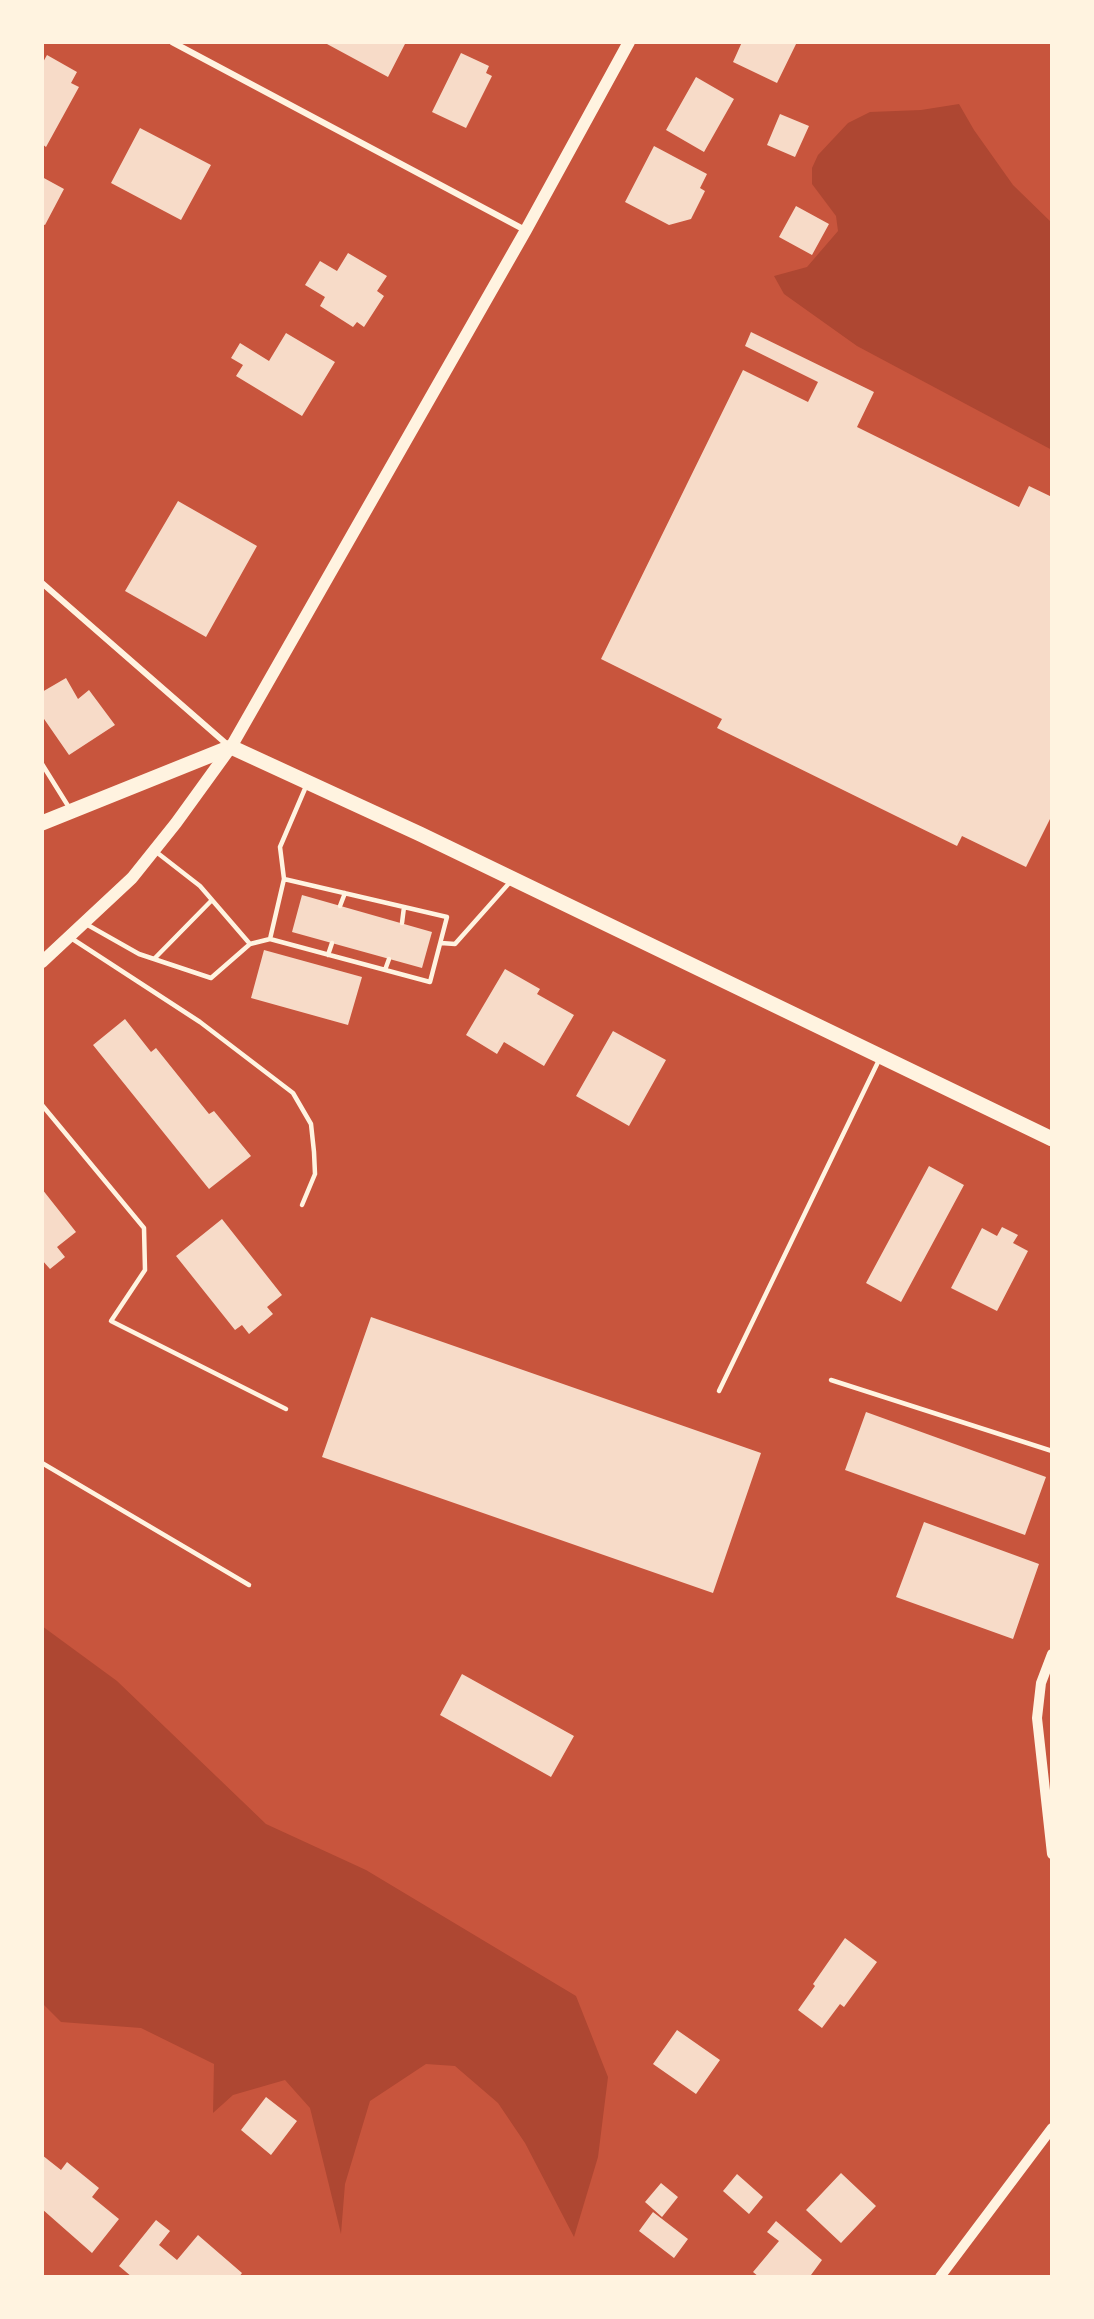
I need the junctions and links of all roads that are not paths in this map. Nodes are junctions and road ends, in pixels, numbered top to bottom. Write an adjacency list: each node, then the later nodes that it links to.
1 (172, 42): 3 (street)
2 (628, 42): 3 (main road)
3 (526, 230): 5 (main road)
4 (42, 583): 5 (street)
5 (231, 747): 7 (main road); 8 (main road); 10 (main road)
6 (42, 764): 8 (lane)
7 (307, 782): 11 (lane); 12 (main road)
8 (72, 811): 9 (main road)
9 (42, 823)
10 (155, 851): 14 (lane); 17 (main road)
11 (284, 879): 13 (lane); 20 (lane)
12 (513, 879): 21 (lane); 29 (main road)
13 (345, 893): 15 (lane); 16 (lane)
14 (212, 900): 23 (lane); 25 (lane)
15 (340, 906)
16 (404, 907): 18 (lane); 21 (lane)
17 (85, 923): 19 (main road); 25 (lane)
18 (402, 923)
19 (69, 937): 27 (main road); 32 (lane)
20 (270, 939): 23 (lane); 24 (lane)
21 (441, 942): 28 (lane)
22 (332, 943): 24 (lane)
23 (250, 944): 25 (lane)
24 (328, 955): 28 (lane)
25 (154, 959)
26 (389, 959): 28 (lane)
27 (42, 962)
28 (385, 970)
29 (881, 1054): 31 (main road); 34 (lane)
30 (42, 1105): 35 (lane)
31 (1052, 1138)
32 (302, 1205)
33 (831, 1380): 36 (lane)
34 (719, 1391)
35 (286, 1409)
36 (1052, 1451)
37 (42, 1463): 38 (lane)
38 (249, 1586)
39 (1052, 1654): 40 (street)
40 (1052, 1854)
41 (1052, 2128): 42 (street)
42 (940, 2277)

